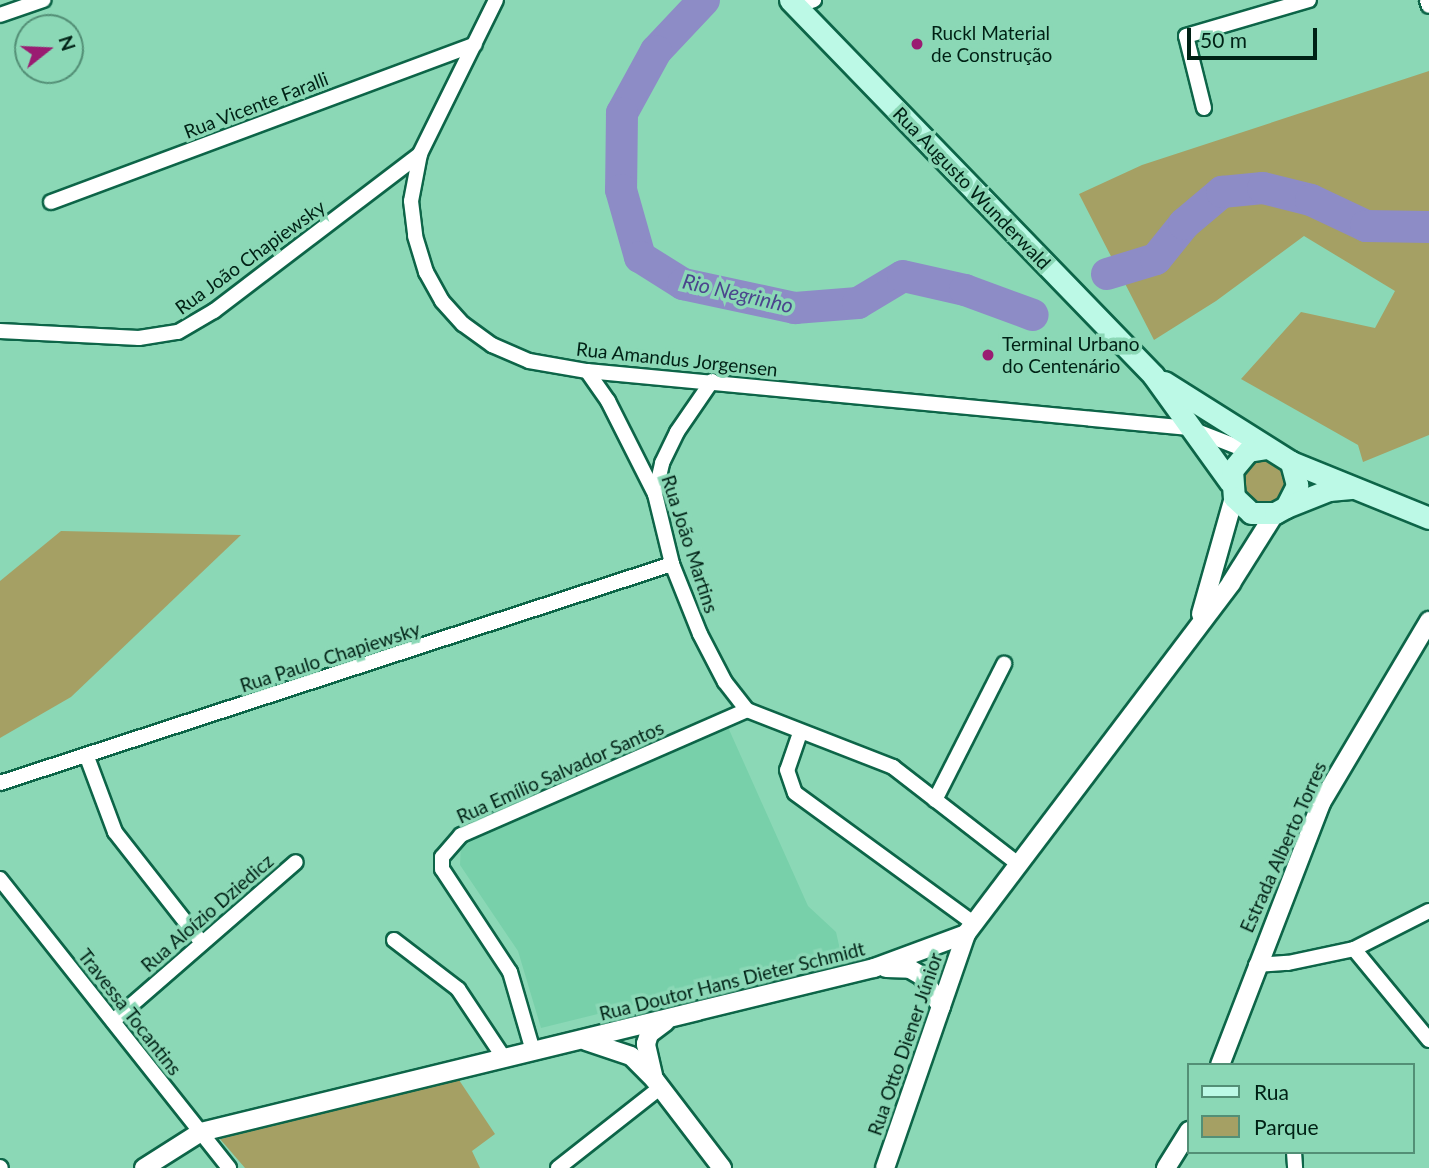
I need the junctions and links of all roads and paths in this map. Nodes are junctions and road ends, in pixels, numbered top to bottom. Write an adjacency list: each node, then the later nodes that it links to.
1 (43, 0): 7 (street)
2 (496, 0): 8 (street, Rua Amandus Jorgensen)
3 (1310, 0): 9 (street)
4 (1427, 0): 6 (street)
5 (800, 2): 14 (main road, Rua Augusto Wunderwald)
6 (1429, 6)
7 (0, 15)
8 (475, 44): 10 (street, Rua Amandus Jorgensen); 11 (street, Rua Vicente Faralli)
9 (1204, 108)
10 (420, 154): 12 (street, Rua João Chapiewsky); 13 (street, Rua Amandus Jorgensen)
11 (51, 202)
12 (0, 331)
13 (587, 371): 15 (street, Rua Amandus Jorgensen); 21 (street, Rua João Martins)
14 (1153, 375): 16 (main road, Rua Augusto Wunderwald); 17 (main road, Rua Augusto Wunderwald)
15 (712, 381): 16 (street, Rua Amandus Jorgensen); 21 (street)
16 (1189, 428): 17 (street, Rua Amandus Jorgensen); 20 (main road, Rua Augusto Wunderwald)
17 (1258, 450): 18 (main road, Rua Augusto Wunderwald); 20 (main road)
18 (1291, 461): 19 (main road, Rua Augusto Wunderwald); 22 (main road)
19 (1354, 487): 22 (main road); 23 (main road, Rua Augusto Wunderwald)
20 (1232, 490): 22 (main road); 26 (street)
21 (656, 494): 24 (street, Rua João Martins)
22 (1281, 510): 26 (street)
23 (1429, 519)
24 (672, 564): 28 (street, Rua João Martins); 30 (street, Rua Paulo Chapiewsky)
25 (1429, 621): 41 (street, Estrada Alberto Torres)
26 (1196, 631): 34 (street)
27 (1004, 664): 32 (street)
28 (747, 710): 29 (street, Rua João Martins); 48 (street, Rua Emílio Salvador Santos)
29 (800, 733): 32 (street, Rua João Martins); 37 (street)
30 (87, 757): 31 (street, Rua Paulo Chapiewsky); 39 (street)
31 (0, 783)
32 (935, 800): 34 (street, Rua João Martins)
33 (296, 862): 39 (street, Rua Aloízio Dziedicz)
34 (1018, 864): 37 (street)
35 (0, 879): 45 (street, Travessa Tocantins)
36 (1429, 911): 40 (street)
37 (970, 929): 42 (street, Rua Doutor Hans Dieter Schmidt); 43 (street, Rua Otto Diener Júnior)
38 (394, 940): 49 (street)
39 (202, 943): 45 (street, Rua Aloízio Dziedicz)
40 (1354, 949): 41 (street); 47 (street)
41 (1256, 965): 50 (street, Estrada Alberto Torres)
42 (874, 968): 43 (street); 44 (street, Rua Doutor Hans Dieter Schmidt)
43 (941, 1006): 58 (street, Rua Otto Diener Júnior)
44 (670, 1018): 46 (street, Rua Doutor Hans Dieter Schmidt); 51 (street)
45 (113, 1021): 52 (street, Travessa Tocantins)
46 (581, 1040): 48 (street, Rua Doutor Hans Dieter Schmidt); 51 (street)
47 (1429, 1040)
48 (533, 1051): 49 (street, Rua Doutor Hans Dieter Schmidt)
49 (504, 1058): 52 (street, Rua Doutor Hans Dieter Schmidt)
50 (1221, 1063)
51 (657, 1083): 56 (street); 57 (street)
52 (201, 1132): 54 (street, Rua Doutor Hans Dieter Schmidt); 55 (street, Travessa Tocantins)
53 (1188, 1133): 59 (street)
54 (144, 1168)
55 (229, 1168)
56 (558, 1168)
57 (722, 1168)
58 (885, 1168)
59 (1166, 1168)

